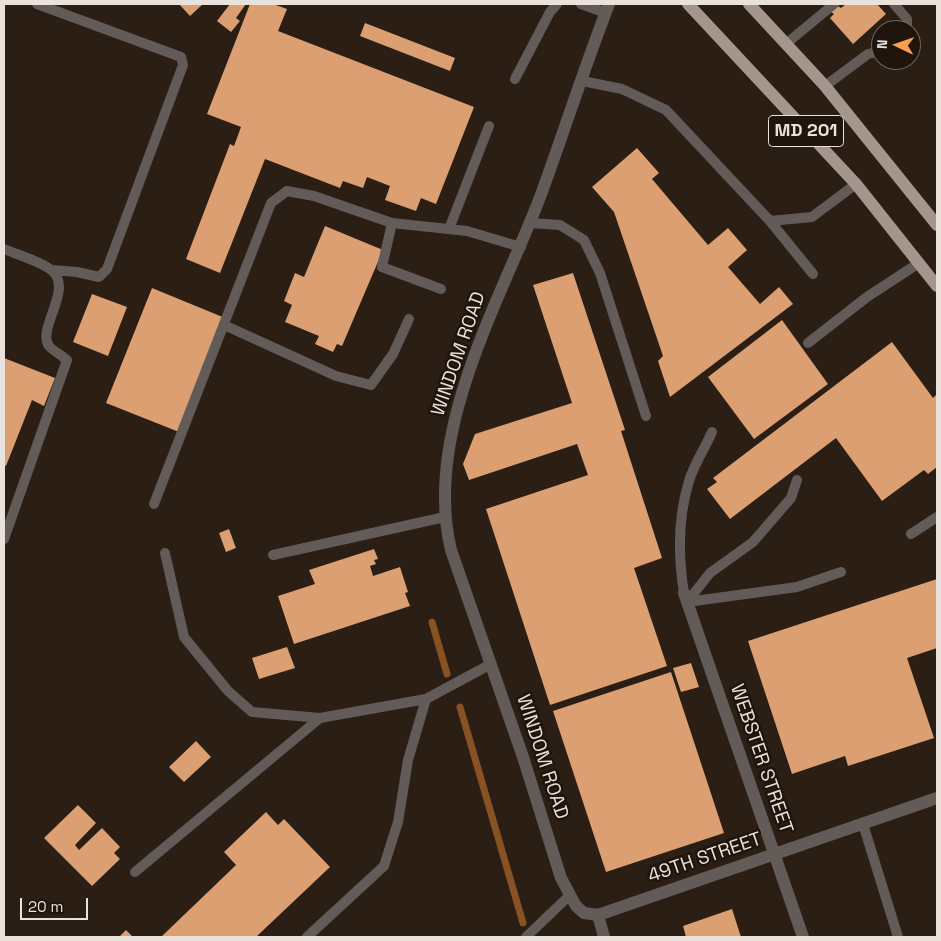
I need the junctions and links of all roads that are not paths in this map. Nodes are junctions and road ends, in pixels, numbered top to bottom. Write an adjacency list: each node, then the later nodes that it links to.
1 (37, 4): 25 (lane)
2 (557, 4): 12 (lane)
3 (581, 4): 8 (lane)
4 (688, 4): 16 (main road, MD 201)
5 (749, 4): 10 (main road, MD 201)
6 (834, 4): 10 (lane)
7 (894, 4): 9 (lane)
8 (608, 8): 13 (street, WINDOM ROAD)
9 (907, 20)
10 (786, 44): 14 (main road, MD 201)
11 (871, 54): 14 (lane)
12 (515, 79)
13 (582, 81): 17 (lane); 19 (street, WINDOM ROAD)
14 (825, 86): 20 (main road, MD 201)
15 (489, 126): 21 (lane)
16 (856, 184): 17 (lane); 24 (main road, MD 201)
17 (770, 222): 26 (lane)
18 (392, 223): 21 (lane); 28 (lane); 30 (lane)
19 (530, 223): 22 (street, WINDOM ROAD); 32 (lane)
20 (937, 225)
21 (450, 229): 22 (lane)
22 (521, 247): 36 (street, WINDOM ROAD)
23 (4, 249): 25 (lane)
24 (919, 263): 27 (main road, MD 201); 31 (lane)
25 (52, 270): 39 (lane)
26 (812, 274)
27 (937, 286)
28 (441, 289)
29 (408, 319): 30 (lane)
30 (224, 325): 35 (lane)
31 (808, 343)
32 (646, 416)
33 (712, 432): 43 (lane)
34 (796, 480): 43 (lane)
35 (154, 504)
36 (445, 517): 41 (lane); 44 (street, WINDOM ROAD)
37 (937, 517): 38 (lane)
38 (911, 534)
39 (4, 540)
40 (164, 553): 46 (lane)
41 (273, 555)
42 (841, 572): 43 (lane)
43 (686, 598): 49 (street, WEBSTER STREET)
44 (491, 664): 45 (lane); 51 (street, WINDOM ROAD)
45 (426, 699): 46 (lane); 53 (lane)
46 (320, 718): 50 (lane)
47 (937, 798): 48 (street, 49TH STREET)
48 (863, 824): 49 (street, 49TH STREET); 57 (lane)
49 (775, 854): 52 (street, 49TH STREET); 56 (street, WEBSTER STREET)
50 (135, 872)
51 (569, 896): 52 (street, WINDOM ROAD); 54 (lane)
52 (598, 915): 55 (street)
53 (307, 937)
54 (526, 937)
55 (604, 937)
56 (803, 937)
57 (898, 937)

